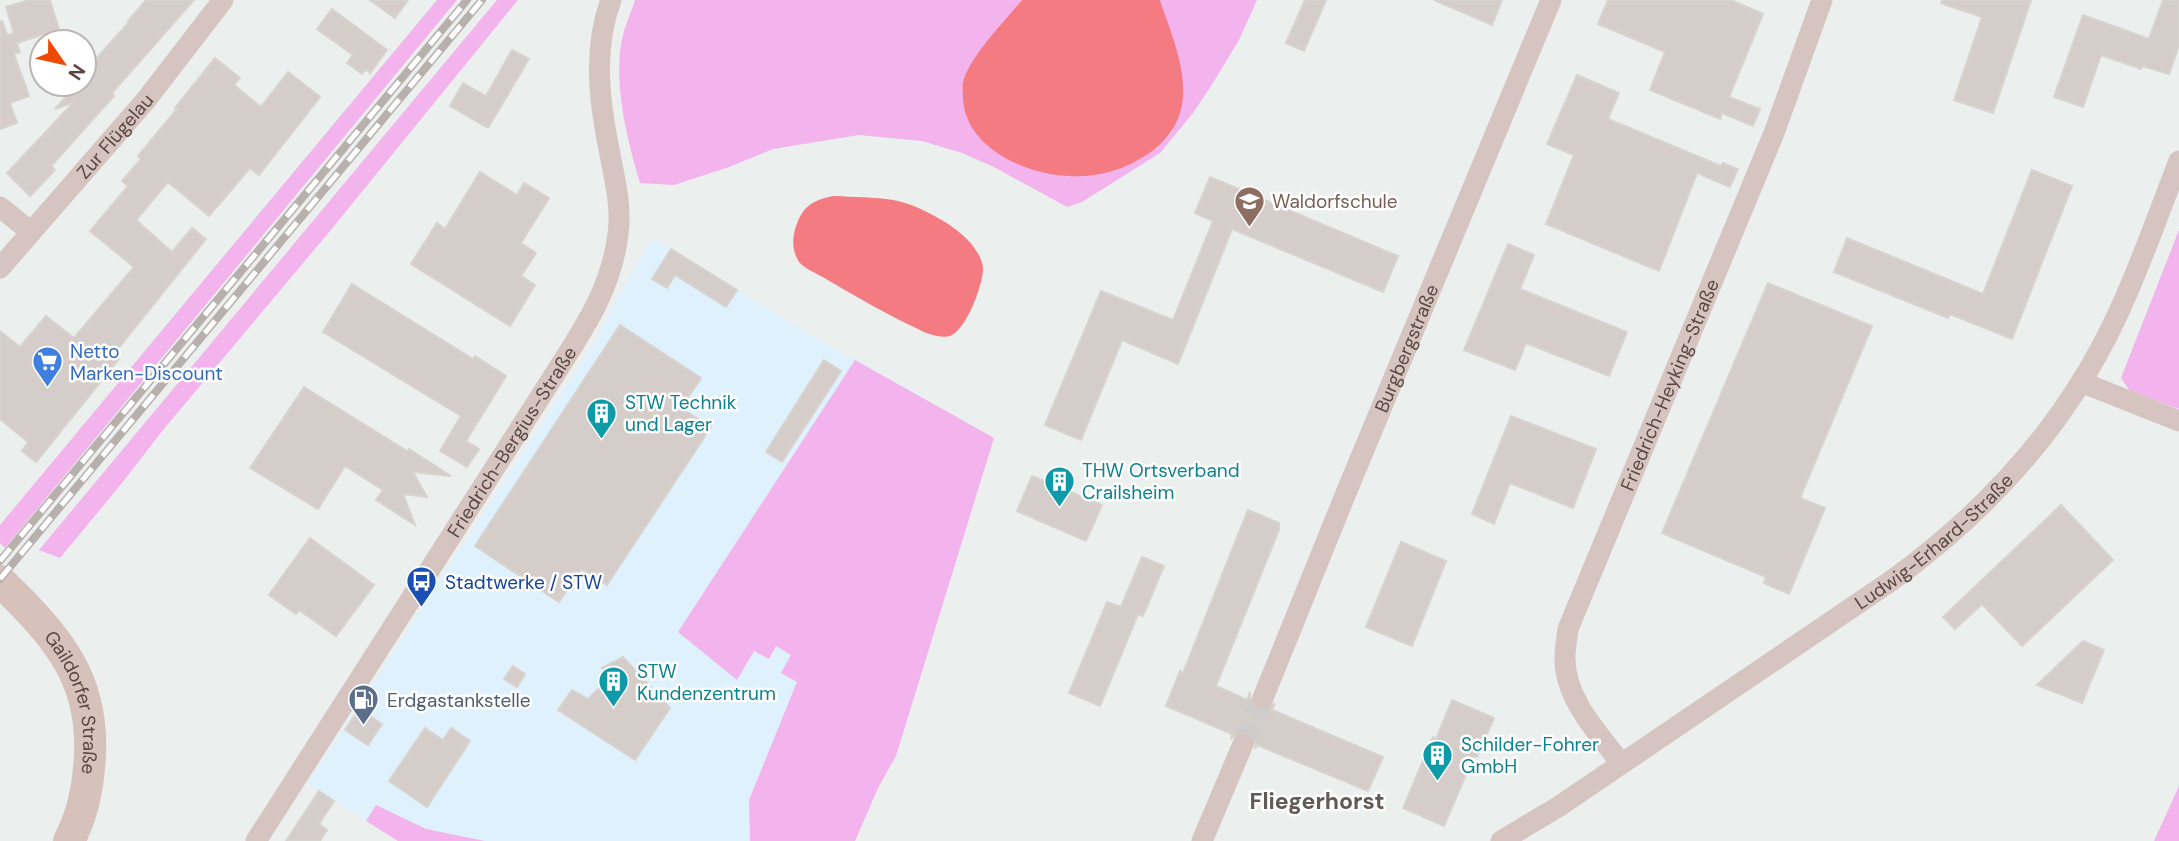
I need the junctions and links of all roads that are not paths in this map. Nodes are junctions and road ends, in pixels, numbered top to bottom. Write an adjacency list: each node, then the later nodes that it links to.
1 (223, 0): 7 (street, Zur Flügelau)
2 (611, 0): 17 (street, Friedrich-Bergius-Straße)
3 (1551, 0): 12 (street, Burgbergstraße)
4 (1822, 0): 14 (street, Friedrich-Heyking-Straße)
5 (2179, 161): 9 (street, Ludwig-Erhard-Straße)
6 (0, 207): 7 (street)
7 (31, 232): 8 (street, Zur Flügelau)
8 (0, 268)
9 (2081, 382): 10 (street); 14 (street, Ludwig-Erhard-Straße)
10 (2179, 421)
11 (0, 581): 16 (main road, Gaildorfer Straße)
12 (1263, 698)
13 (1243, 744): 18 (street)
14 (1622, 763): 15 (street, Ludwig-Erhard-Straße)
15 (1558, 807): 19 (street, Ludwig-Erhard-Straße); 20 (street, Ludwig-Erhard-Straße)
16 (69, 841)
17 (256, 841)
18 (1202, 841)
19 (1501, 841)
20 (1519, 841)

